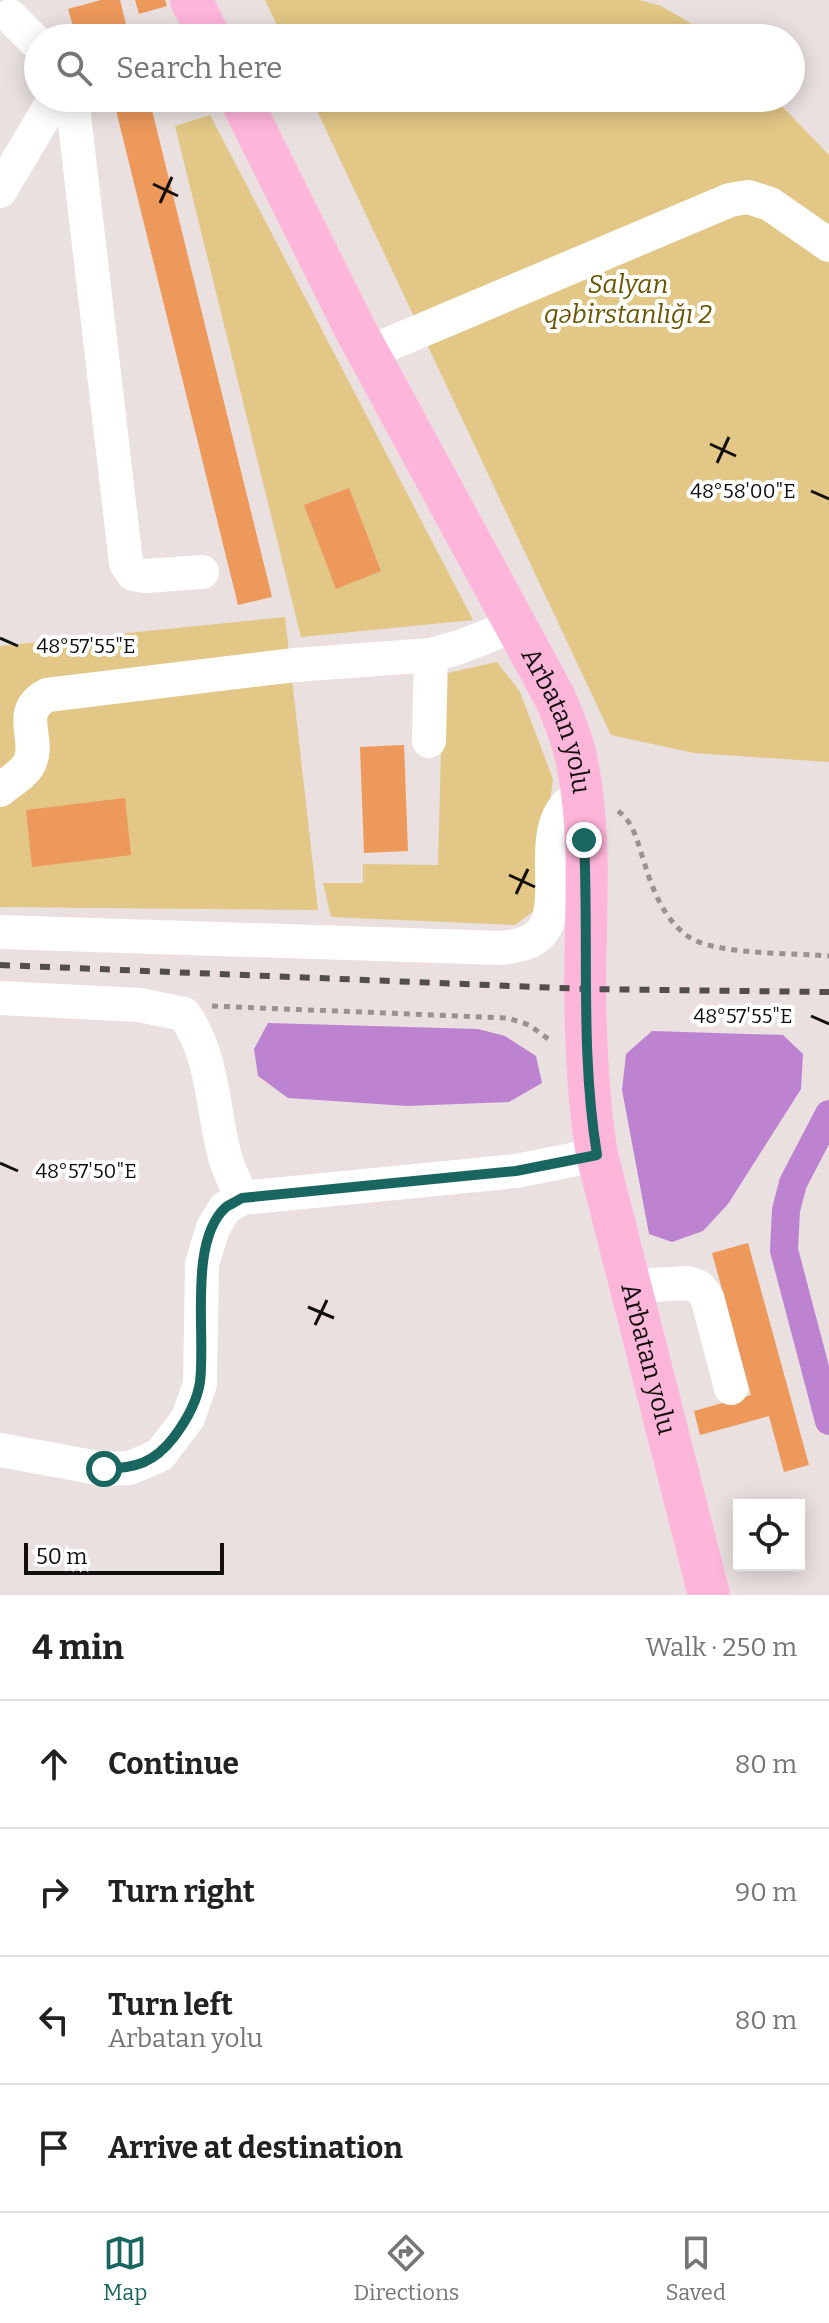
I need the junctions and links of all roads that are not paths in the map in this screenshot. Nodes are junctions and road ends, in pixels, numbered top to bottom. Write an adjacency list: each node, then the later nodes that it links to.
1 (191, 0): 3 (main road)
2 (10, 16): 4 (street)
3 (201, 24)
4 (24, 30)
5 (47, 112): 8 (street)
6 (74, 112): 11 (street)
7 (247, 112): 10 (main road, Arbatan yolu)
8 (0, 191)
9 (829, 245): 10 (street)
10 (368, 353): 12 (main road, Arbatan yolu)
11 (202, 572)
12 (516, 625): 13 (street); 16 (main road, Arbatan yolu)
13 (431, 655): 14 (street); 15 (street)
14 (429, 741)
15 (0, 790)
16 (581, 796): 17 (street); 19 (main road, Arbatan yolu)
17 (0, 932)
18 (0, 998): 20 (street)
19 (597, 1155): 20 (street); 21 (main road, Arbatan yolu)
20 (242, 1198): 23 (street)
21 (630, 1286): 22 (street); 24 (main road, Arbatan yolu)
22 (731, 1388)
23 (0, 1450)
24 (709, 1595)

